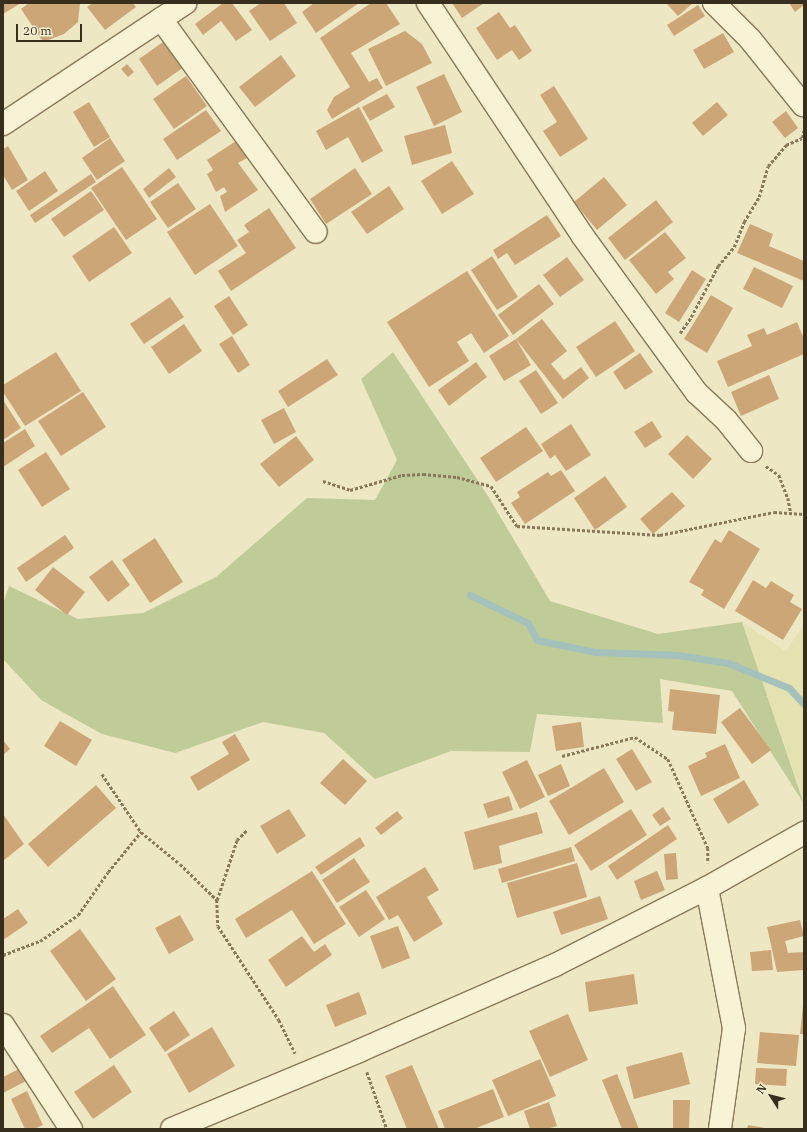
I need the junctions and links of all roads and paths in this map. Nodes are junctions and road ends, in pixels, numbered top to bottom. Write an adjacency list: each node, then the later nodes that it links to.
1 (185, 3): 4 (street)
2 (428, 3): 9 (street)
3 (714, 3): 5 (street)
4 (161, 19): 6 (street); 8 (street)
5 (803, 105)
6 (3, 124)
7 (804, 130): 9 (path)
8 (316, 232)
9 (667, 351): 10 (street)
10 (751, 451): 12 (path)
11 (324, 481): 12 (path)
12 (791, 513): 13 (path)
13 (804, 514)
14 (562, 756): 19 (path)
15 (102, 774): 17 (path)
16 (247, 830): 20 (path)
17 (141, 832): 20 (path); 21 (path)
18 (804, 833): 19 (street)
19 (707, 888): 23 (street); 28 (street)
20 (217, 900): 24 (path)
21 (3, 955)
22 (3, 1025): 25 (street)
23 (359, 1050): 24 (street); 27 (path)
24 (304, 1074): 26 (street)
25 (71, 1129)
26 (172, 1129)
27 (387, 1129)
28 (720, 1129)

